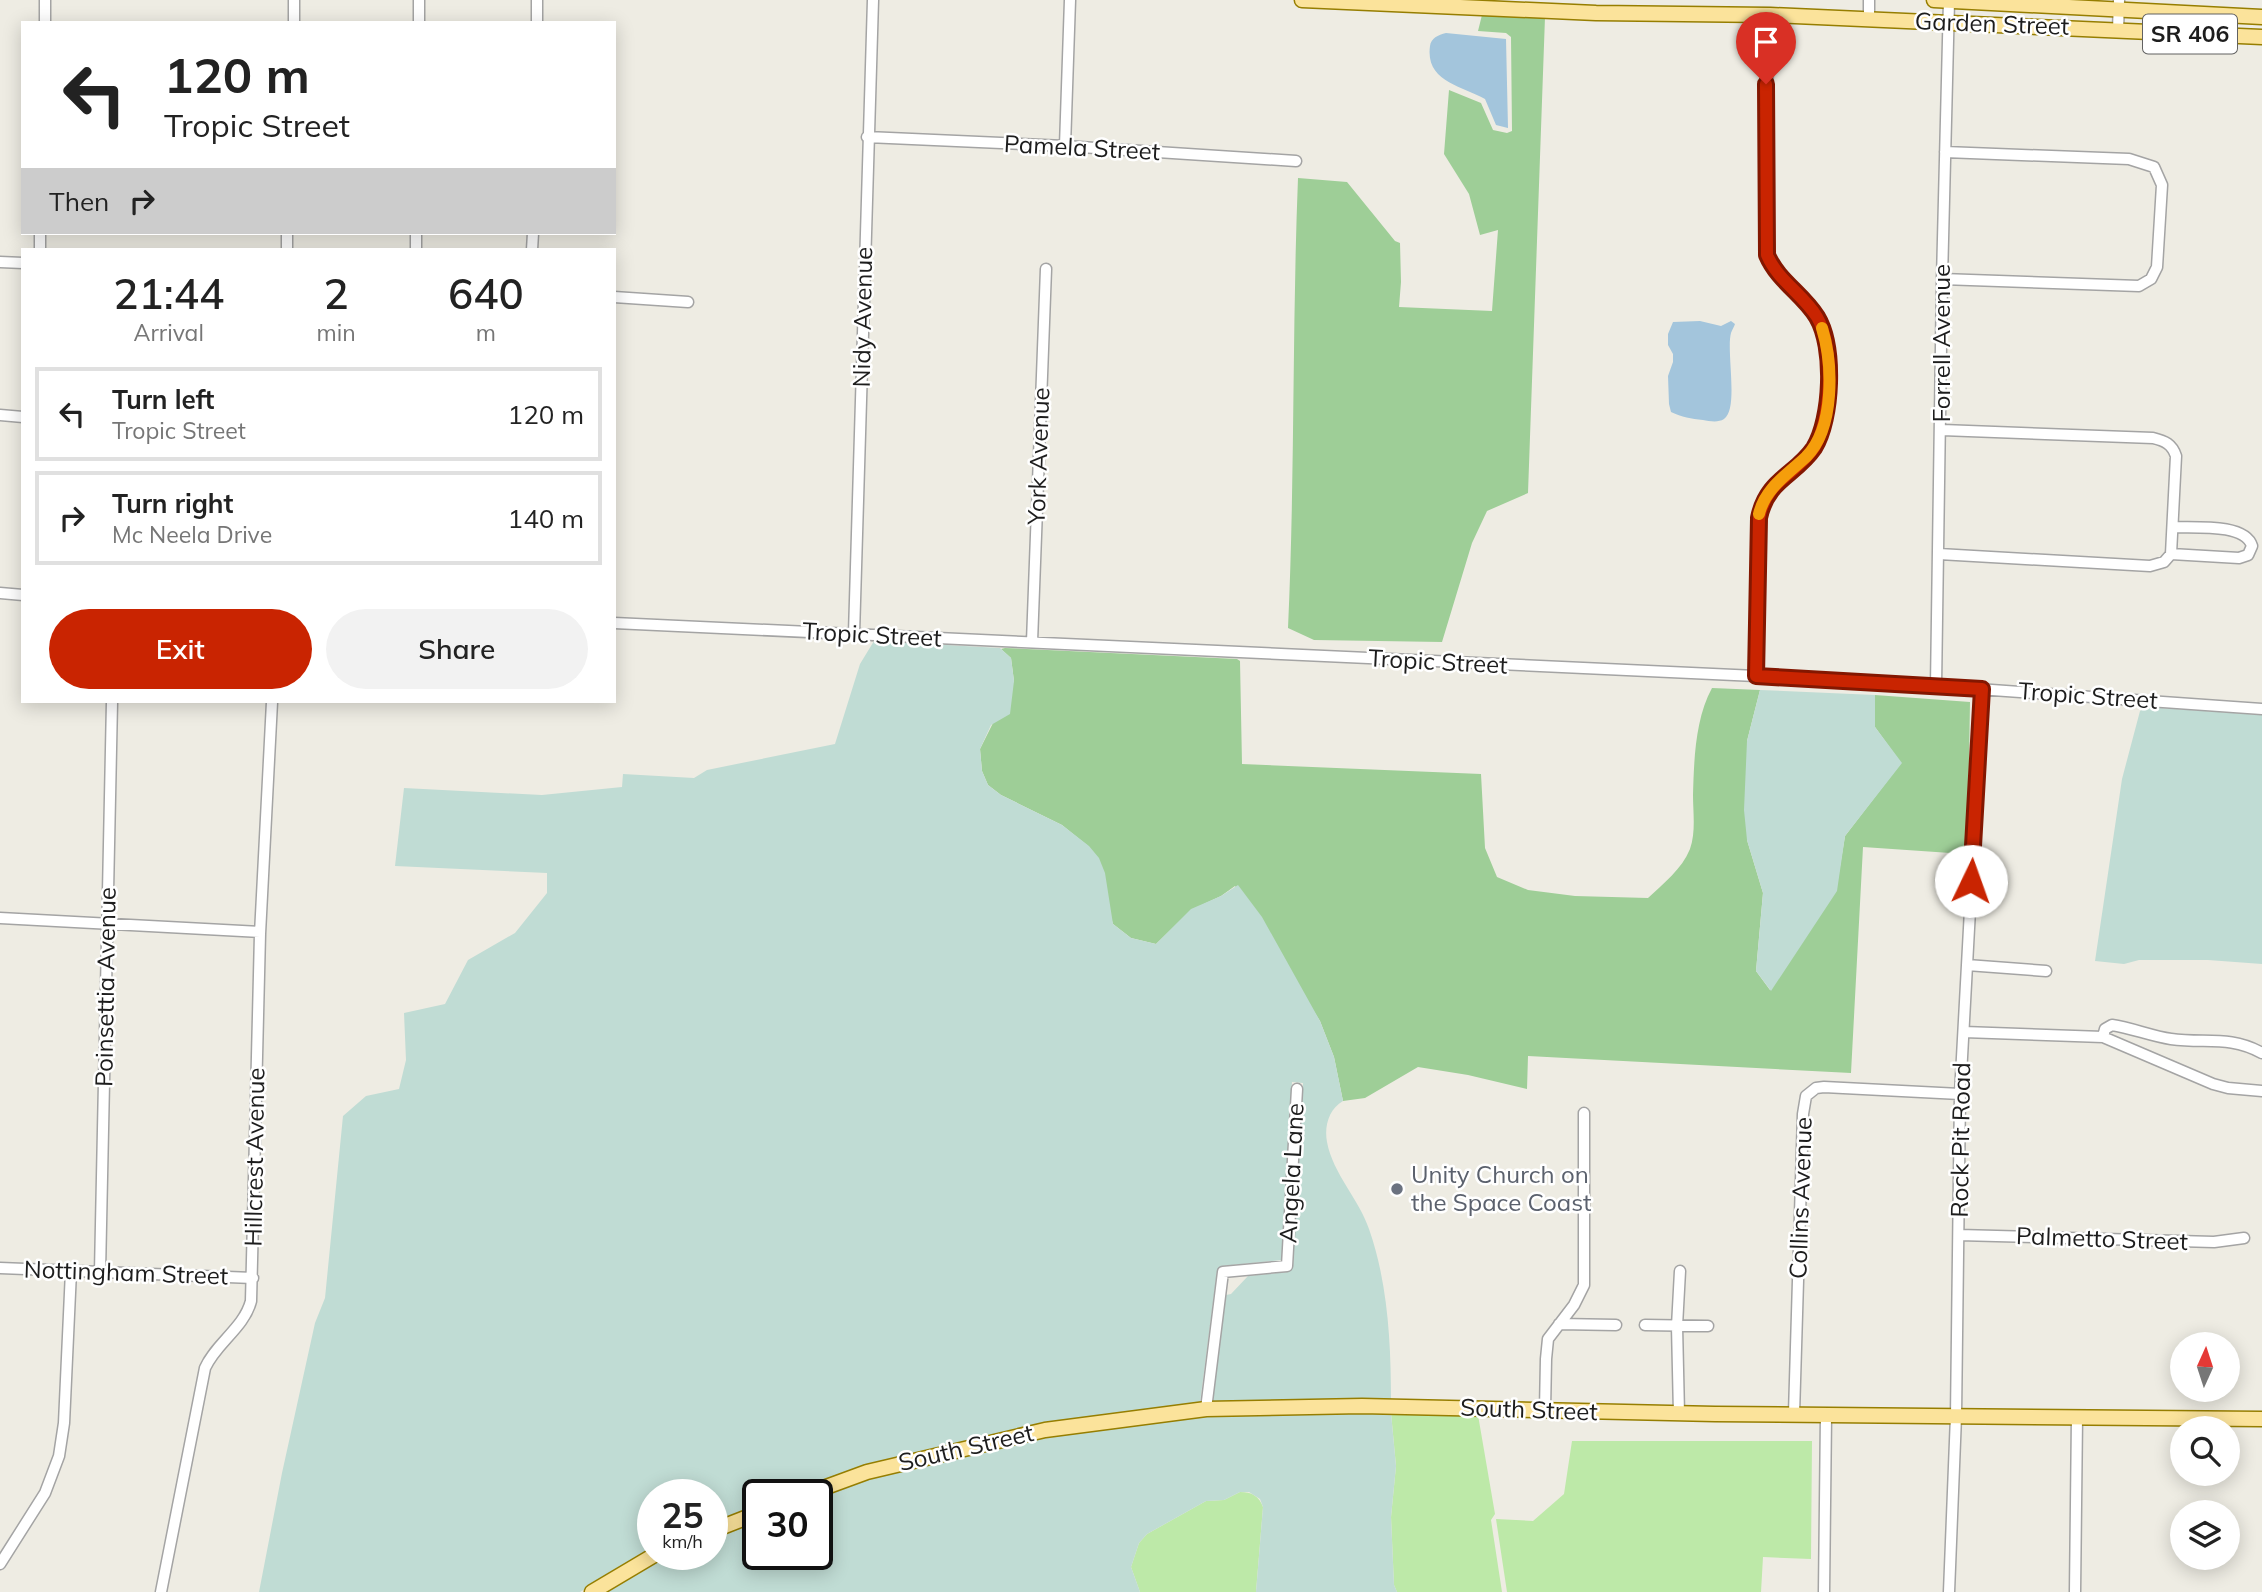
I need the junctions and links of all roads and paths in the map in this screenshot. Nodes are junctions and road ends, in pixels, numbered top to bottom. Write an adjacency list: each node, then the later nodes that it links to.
1 (45, 0): 18 (street)
2 (294, 0): 19 (street)
3 (419, 0): 20 (street)
4 (537, 0): 21 (street)
5 (873, 0): 25 (street, Nidy Avenue)
6 (1070, 0): 26 (street)
7 (1302, 0): 12 (main road, Garden Street / SR 406)
8 (1870, 0): 17 (street)
9 (1934, 0): 10 (main road, Garden Street / SR 406)
10 (1949, 1): 11 (main road, Garden Street / SR 406); 22 (street, Forrell Avenue)
11 (1988, 2): 13 (main road, Garden Street / SR 406)
12 (1412, 3): 14 (main road, Garden Street / SR 406)
13 (2119, 5): 16 (main road, Garden Street / SR 406); 23 (street)
14 (1597, 7): 15 (main road, Garden Street / SR 406)
15 (1770, 15): 17 (main road, Garden Street / SR 406); 46 (street)
16 (2262, 18)
17 (1869, 19): 22 (main road, Garden Street / SR 406)
18 (45, 21)
19 (293, 21)
20 (419, 21)
21 (537, 21)
22 (1948, 22): 23 (main road, Garden Street / SR 406); 27 (street, Forrell Avenue)
23 (2118, 30): 24 (main road, Garden Street / SR 406)
24 (2262, 37)
25 (867, 137): 26 (street, Pamela Street); 44 (street, Nidy Avenue)
26 (1065, 146): 28 (street, Pamela Street)
27 (1945, 152): 32 (street, Forrell Avenue); 32 (street)
28 (1296, 161)
29 (0, 262): 30 (street)
30 (21, 263)
31 (1046, 269): 45 (street, York Avenue)
32 (1942, 279): 37 (street, Forrell Avenue)
33 (616, 297): 34 (street)
34 (688, 302)
35 (0, 415): 36 (street)
36 (21, 416)
37 (1942, 430): 38 (street); 39 (street, Forrell Avenue)
38 (2173, 527): 40 (street); 40 (street)
39 (1939, 554): 40 (street); 47 (street, Forrell Avenue)
40 (2172, 554)
41 (0, 593): 42 (street)
42 (21, 594)
43 (616, 623): 44 (street, Tropic Street)
44 (855, 634): 45 (street, Tropic Street)
45 (1032, 642): 46 (street, Tropic Street)
46 (1756, 676): 47 (street, Tropic Street)
47 (1936, 686): 48 (street, Tropic Street)
48 (1982, 689): 51 (street, Tropic Street); 55 (street, Rock Pit Road)
49 (111, 703): 53 (street, Poinsettia Avenue)
50 (272, 703): 54 (street, Hillcrest Avenue)
51 (2262, 709)
52 (0, 918): 53 (street)
53 (107, 922): 54 (street); 69 (street, Poinsettia Avenue)
54 (260, 932): 70 (street, Hillcrest Avenue)
55 (1967, 965): 56 (street); 57 (street, Rock Pit Road)
56 (2046, 971)
57 (1964, 1032): 58 (street); 62 (street, Rock Pit Road)
58 (2103, 1037): 59 (street); 61 (street)
59 (2262, 1053)
60 (1297, 1089): 76 (street, Angela Lane)
61 (2262, 1091)
62 (1960, 1094): 64 (street, Rock Pit Road); 79 (street, Collins Avenue)
63 (1584, 1113): 71 (street)
64 (1959, 1235): 65 (street, Palmetto Street); 81 (street, Rock Pit Road)
65 (2245, 1238)
66 (0, 1268): 67 (street, Nottingham Street)
67 (71, 1271): 69 (street, Nottingham Street); 85 (street)
68 (1679, 1271): 74 (street)
69 (100, 1272): 70 (street, Nottingham Street)
70 (253, 1278): 87 (street, Hillcrest Avenue)
71 (1559, 1324): 72 (street); 77 (street)
72 (1616, 1325)
73 (1646, 1325): 74 (street)
74 (1677, 1326): 75 (street); 78 (street)
75 (1708, 1326)
76 (1206, 1409): 77 (main road, South Street); 84 (main road, South Street)
77 (1545, 1410): 78 (main road, South Street)
78 (1679, 1414): 79 (main road, South Street)
79 (1794, 1415): 80 (main road, South Street)
80 (1826, 1415): 81 (main road, South Street); 89 (street)
81 (1956, 1416): 82 (main road, South Street); 90 (street, Rock Pit Road)
82 (2077, 1417): 83 (main road, South Street); 91 (street)
83 (2262, 1419)
84 (833, 1484)
85 (0, 1564)
86 (637, 1565): 88 (main road)
87 (161, 1592)
88 (592, 1592)
89 (1824, 1592)
90 (1949, 1592)
91 (2075, 1592)

